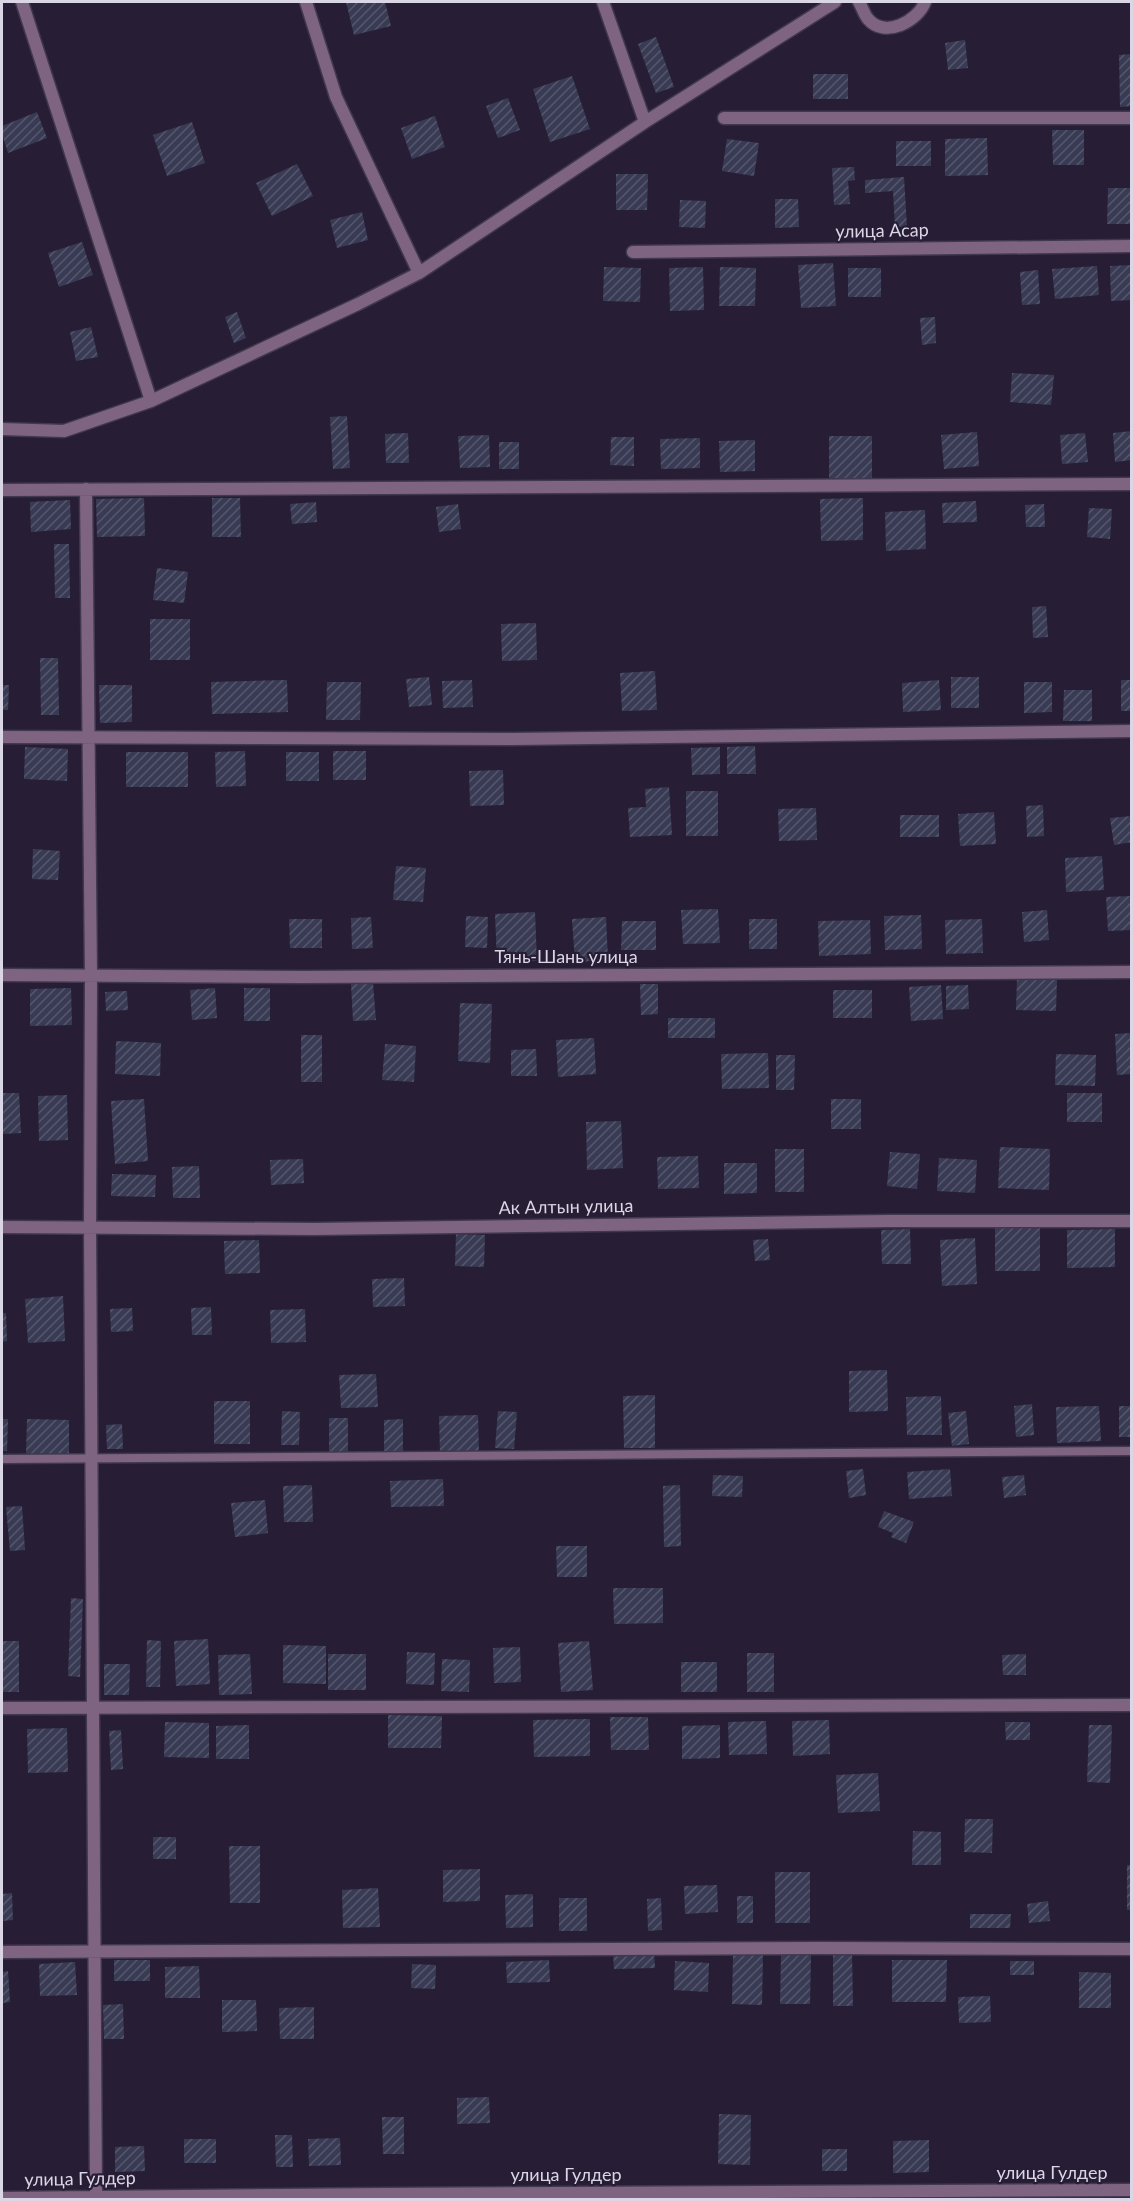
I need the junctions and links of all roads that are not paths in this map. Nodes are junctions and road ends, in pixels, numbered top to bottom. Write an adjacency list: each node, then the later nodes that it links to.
1 (22, 2): 13 (street)
2 (306, 2): 12 (street)
3 (603, 2): 9 (street)
4 (835, 2): 9 (street)
5 (859, 2): 6 (street)
6 (926, 2)
7 (724, 118): 8 (street)
8 (1131, 118)
9 (645, 122): 12 (street)
10 (1131, 246): 11 (street, улица Асар)
11 (633, 252)
12 (419, 273): 13 (street)
13 (151, 401): 14 (street)
14 (2, 429)
15 (1131, 484): 16 (street)
16 (86, 489): 17 (street); 20 (street)
17 (2, 490)
18 (1131, 731): 20 (street)
19 (2, 737): 20 (street)
20 (88, 737): 23 (street)
21 (1131, 972): 23 (street, Тянь-Шань улица)
22 (2, 975): 23 (street, Тянь-Шань улица)
23 (91, 976): 26 (street)
24 (1131, 1221): 26 (street, Ак Алтын улица)
25 (2, 1227): 26 (street, Ак Алтын улица)
26 (90, 1227): 28 (street)
27 (1131, 1451): 28 (lane)
28 (93, 1459): 29 (lane); 32 (street)
29 (2, 1460)
30 (1131, 1705): 32 (street)
31 (2, 1707): 32 (street)
32 (93, 1707): 34 (street)
33 (1131, 1949): 34 (street)
34 (94, 1951): 35 (street); 37 (street)
35 (2, 1952)
36 (1131, 2190): 37 (street, улица Гулдер)
37 (96, 2197): 38 (street, улица Гулдер)
38 (2, 2198)

